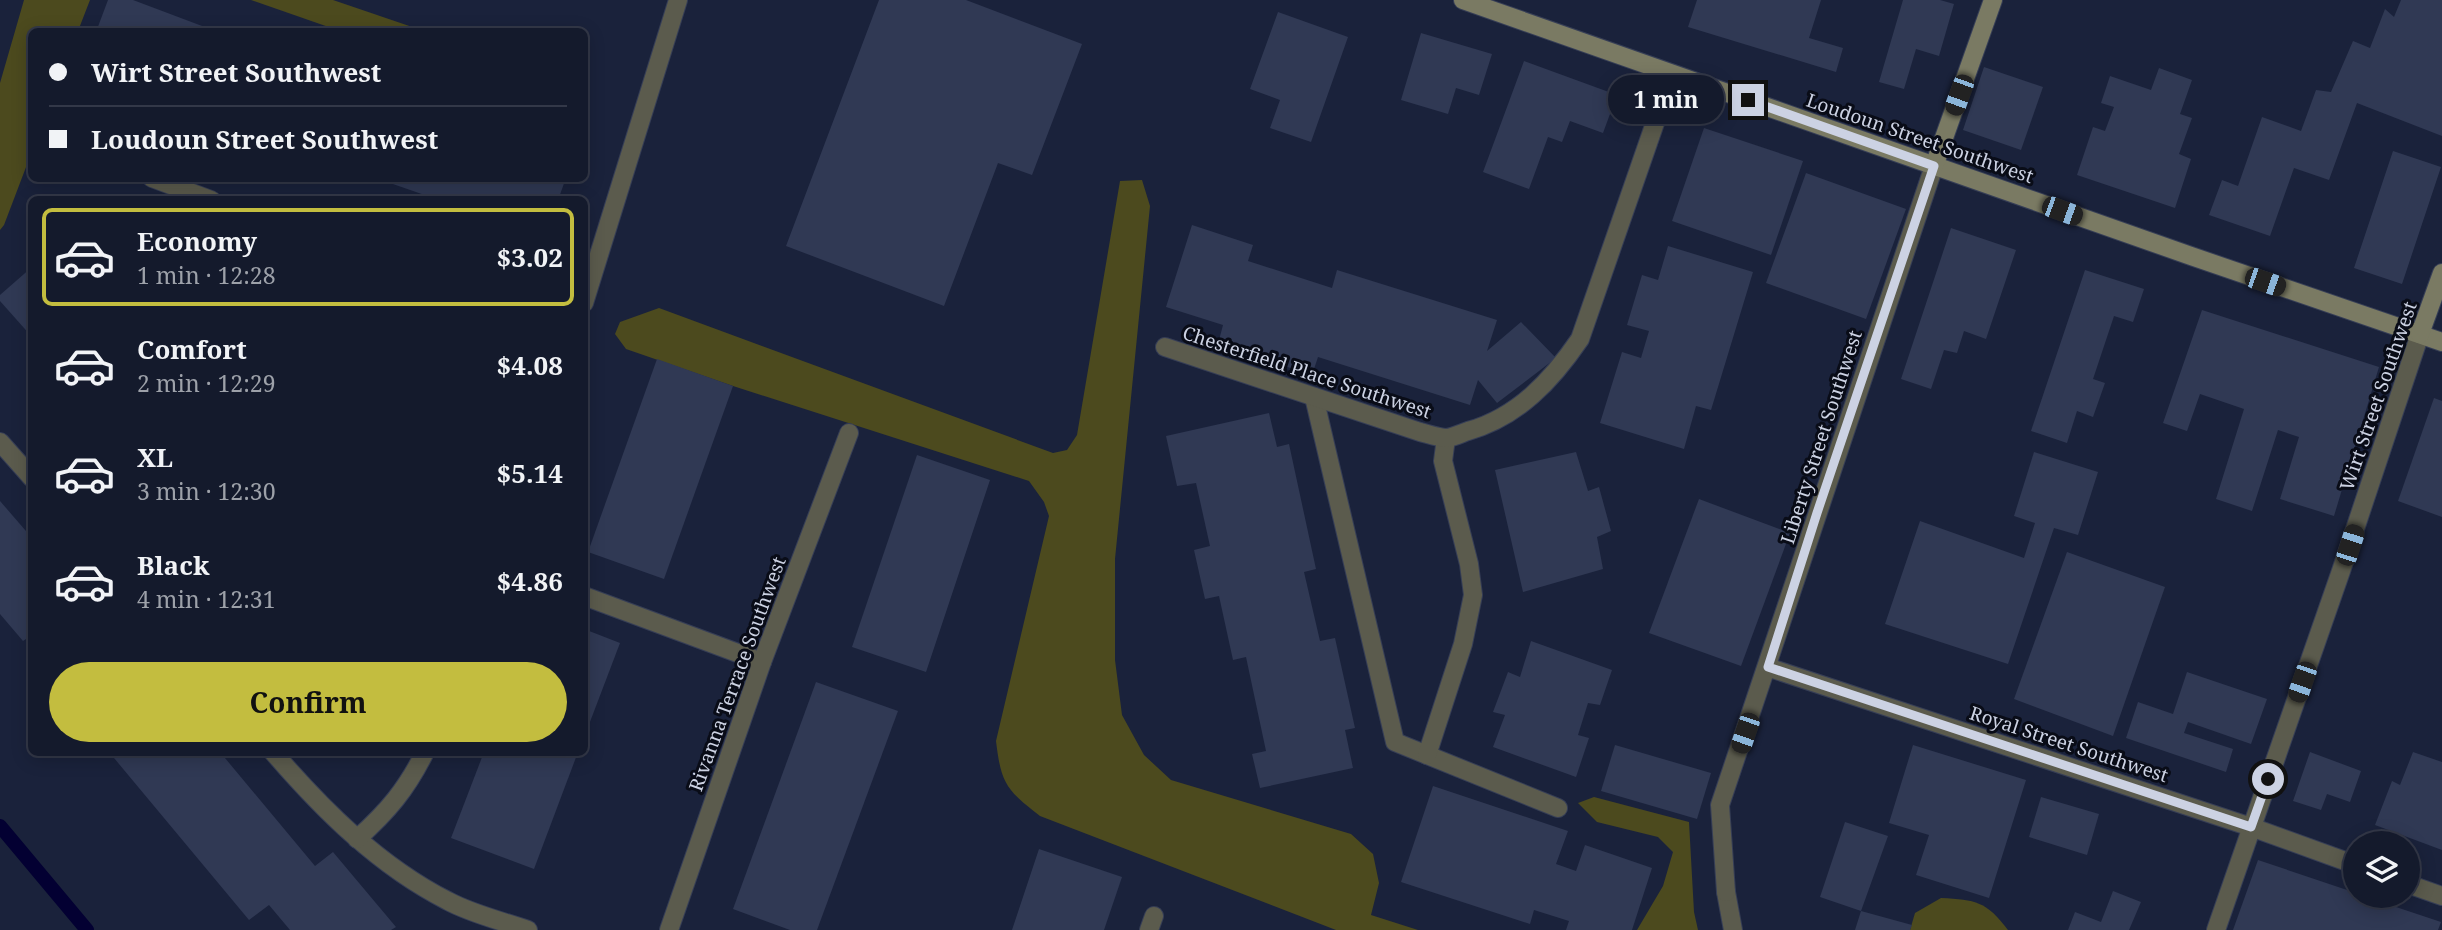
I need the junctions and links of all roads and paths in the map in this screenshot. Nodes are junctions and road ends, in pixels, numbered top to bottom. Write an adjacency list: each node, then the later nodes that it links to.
1 (678, 0): 9 (street)
2 (1463, 0): 4 (main road, Loudoun Street Southwest)
3 (1993, 0): 5 (main road, Liberty Street Southwest)
4 (1672, 74): 5 (main road, Loudoun Street Southwest); 15 (street, Chesterfield Place Southwest)
5 (1934, 166): 10 (main road, Loudoun Street Southwest); 20 (street, Liberty Street Southwest)
6 (163, 182): 7 (street)
7 (200, 196)
8 (2442, 273): 10 (main road, Wirt Street Southwest)
9 (588, 290)
10 (2420, 334): 11 (main road, Loudoun Street Southwest); 25 (street, Wirt Street Southwest)
11 (2442, 342)
12 (1165, 347): 13 (street, Chesterfield Place Southwest)
13 (1314, 397): 15 (street, Chesterfield Place Southwest); 21 (street)
14 (849, 433): 19 (street, Rivanna Terrace Southwest)
15 (1446, 438): 21 (street)
16 (0, 442): 17 (street)
17 (28, 474)
18 (588, 597): 19 (street)
19 (762, 662): 31 (street, Rivanna Terrace Southwest)
20 (1768, 667): 25 (street, Royal Street Southwest); 32 (street, Liberty Street Southwest)
21 (1427, 755): 24 (street)
22 (277, 756): 26 (street)
23 (423, 756): 26 (street)
24 (1558, 808)
25 (2251, 827): 27 (street, Royal Street Southwest); 33 (street, Wirt Street Southwest)
26 (357, 839): 30 (street)
27 (2343, 860)
28 (2420, 888): 29 (street)
29 (2442, 896)
30 (528, 930)
31 (668, 930)
32 (1733, 930)
33 (2216, 930)

